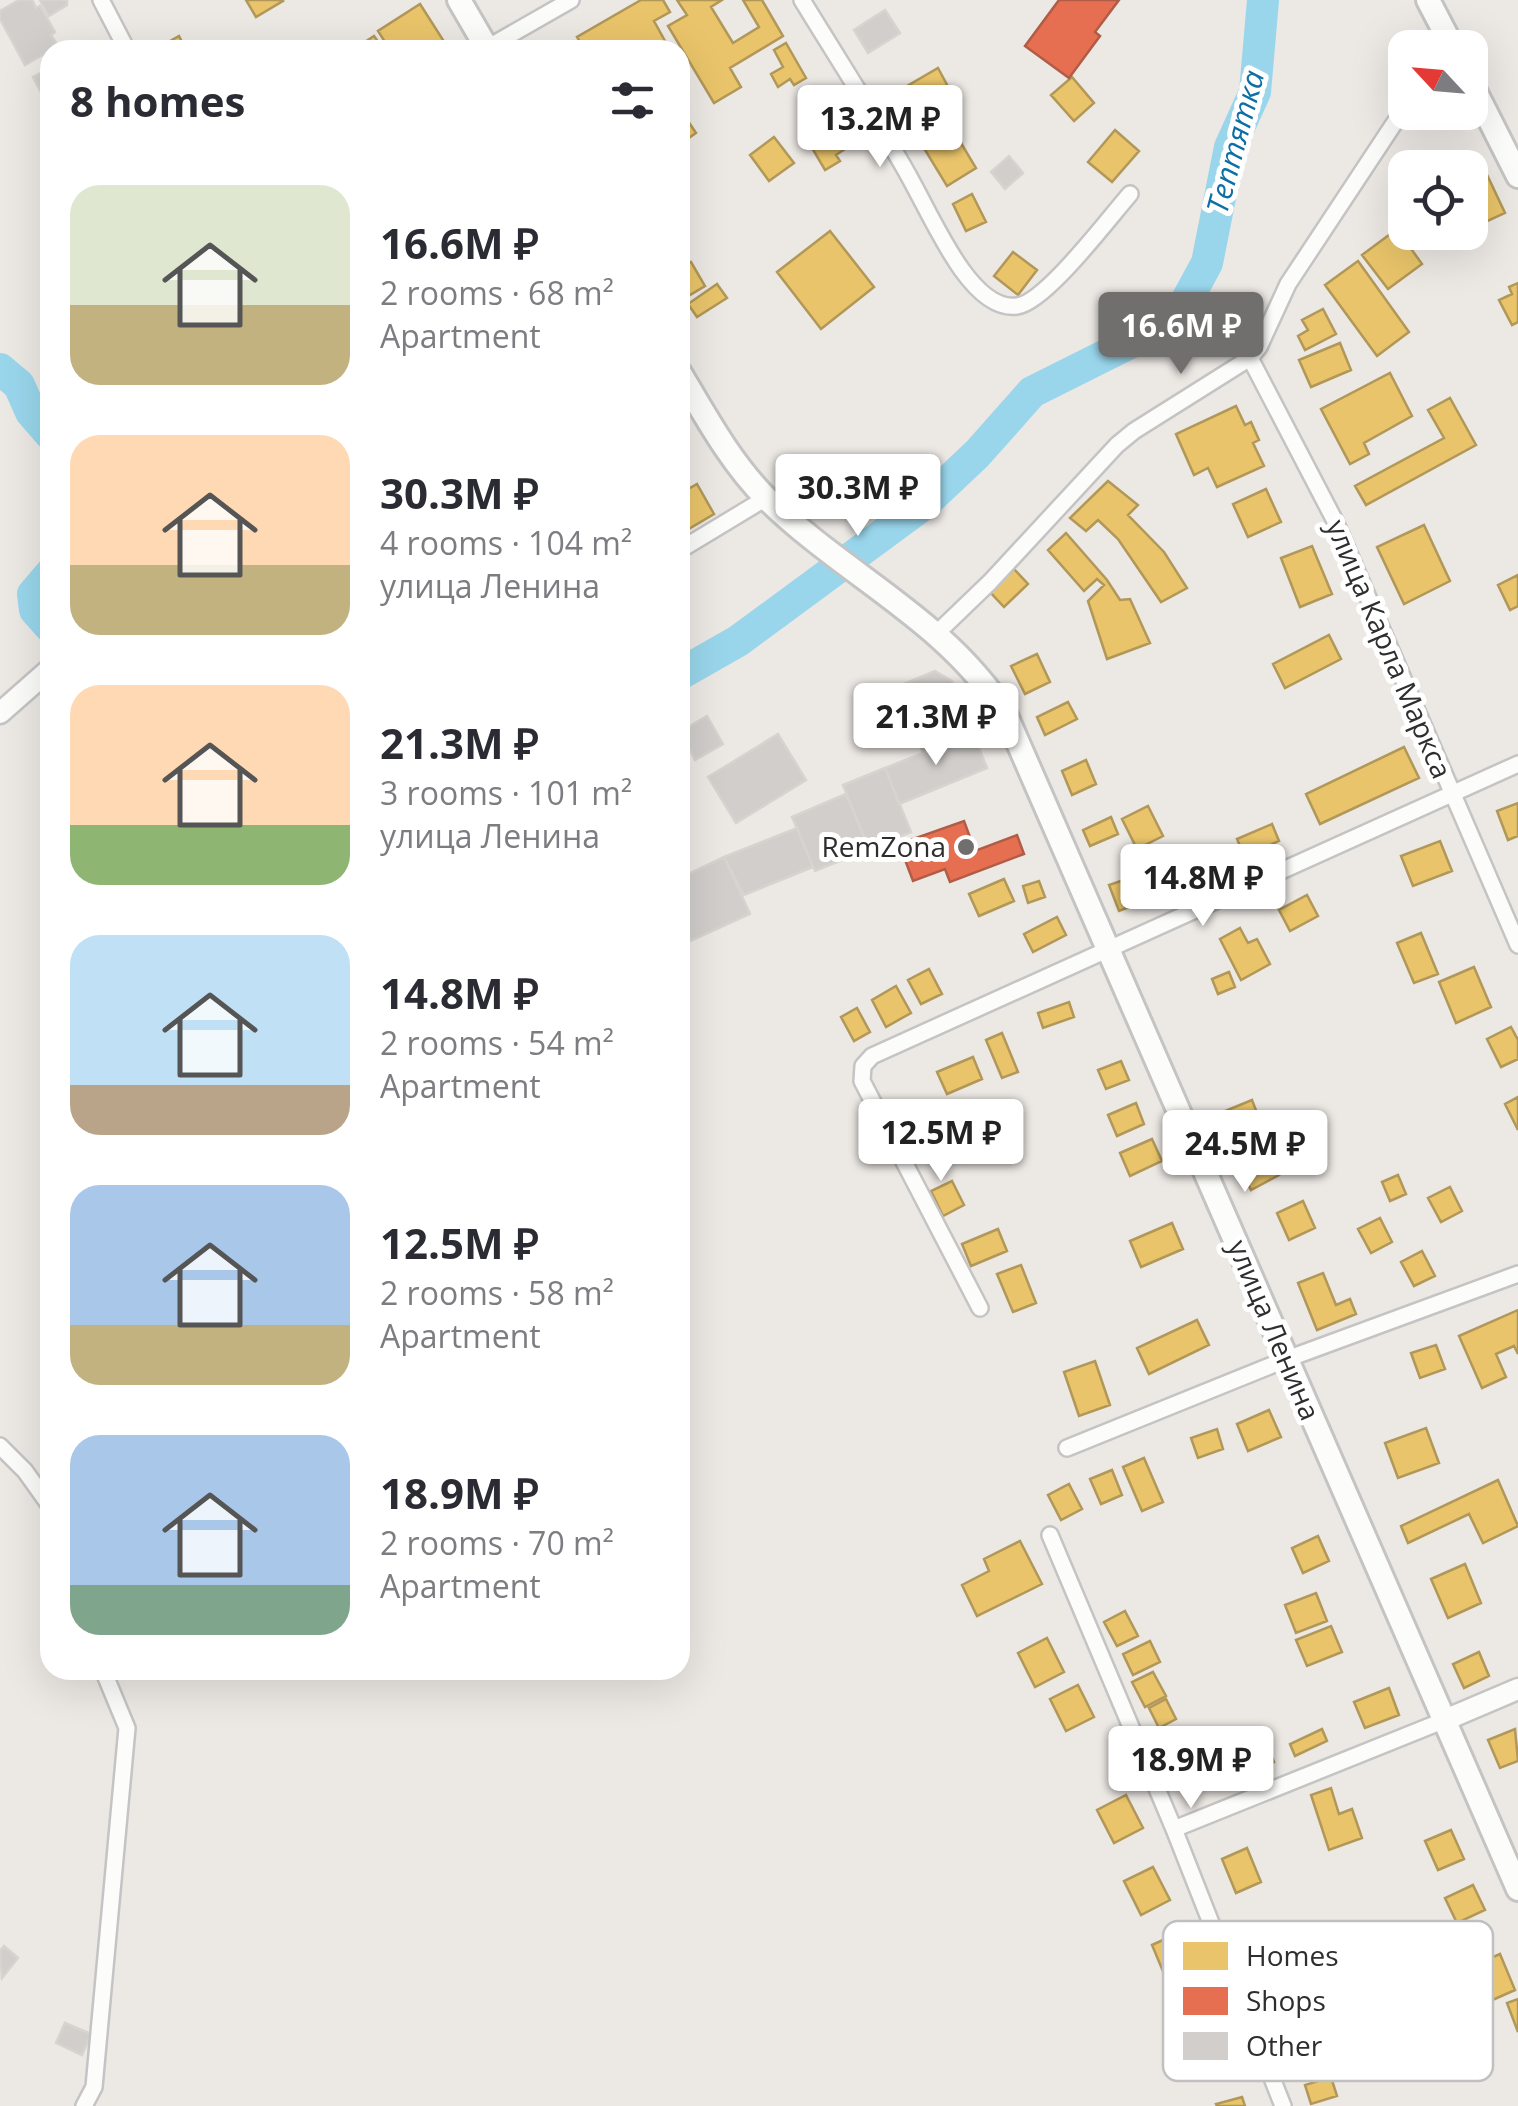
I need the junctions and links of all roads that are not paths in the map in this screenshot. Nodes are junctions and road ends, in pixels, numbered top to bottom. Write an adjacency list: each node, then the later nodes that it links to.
1 (100, 0): 7 (street)
2 (459, 0): 8 (main road)
3 (572, 0): 9 (street)
4 (802, 0): 13 (street)
5 (1428, 0): 6 (main road)
6 (1442, 30)
7 (121, 40)
8 (481, 40)
9 (504, 40)
10 (1488, 116): 12 (main road)
11 (1389, 130): 14 (street)
12 (1518, 176)
13 (1130, 194)
14 (1250, 358): 18 (street); 22 (street, улица Карла Маркса)
15 (690, 390): 16 (main road, улица Ленина)
16 (766, 498): 17 (street); 18 (main road, улица Ленина)
17 (690, 544)
18 (937, 632): 24 (main road, улица Ленина)
19 (40, 678): 20 (street)
20 (0, 713)
21 (1518, 764): 22 (street)
22 (1452, 793): 23 (street, улица Карла Маркса); 24 (street)
23 (1518, 945)
24 (1109, 947): 26 (street); 27 (main road, улица Ленина)
25 (1518, 1274): 27 (street)
26 (980, 1308)
27 (1286, 1359): 29 (street); 34 (main road, улица Ленина)
28 (0, 1446): 30 (street)
29 (1067, 1448)
30 (40, 1492)
31 (1050, 1535): 35 (street)
32 (108, 1680): 39 (street)
33 (1518, 1689): 34 (street)
34 (1445, 1720): 35 (street); 36 (main road, улица Ленина)
35 (1174, 1829): 37 (street)
36 (1518, 1889)
37 (1210, 1921)
38 (1273, 2081): 40 (street)
39 (84, 2106)
40 (1283, 2106)

